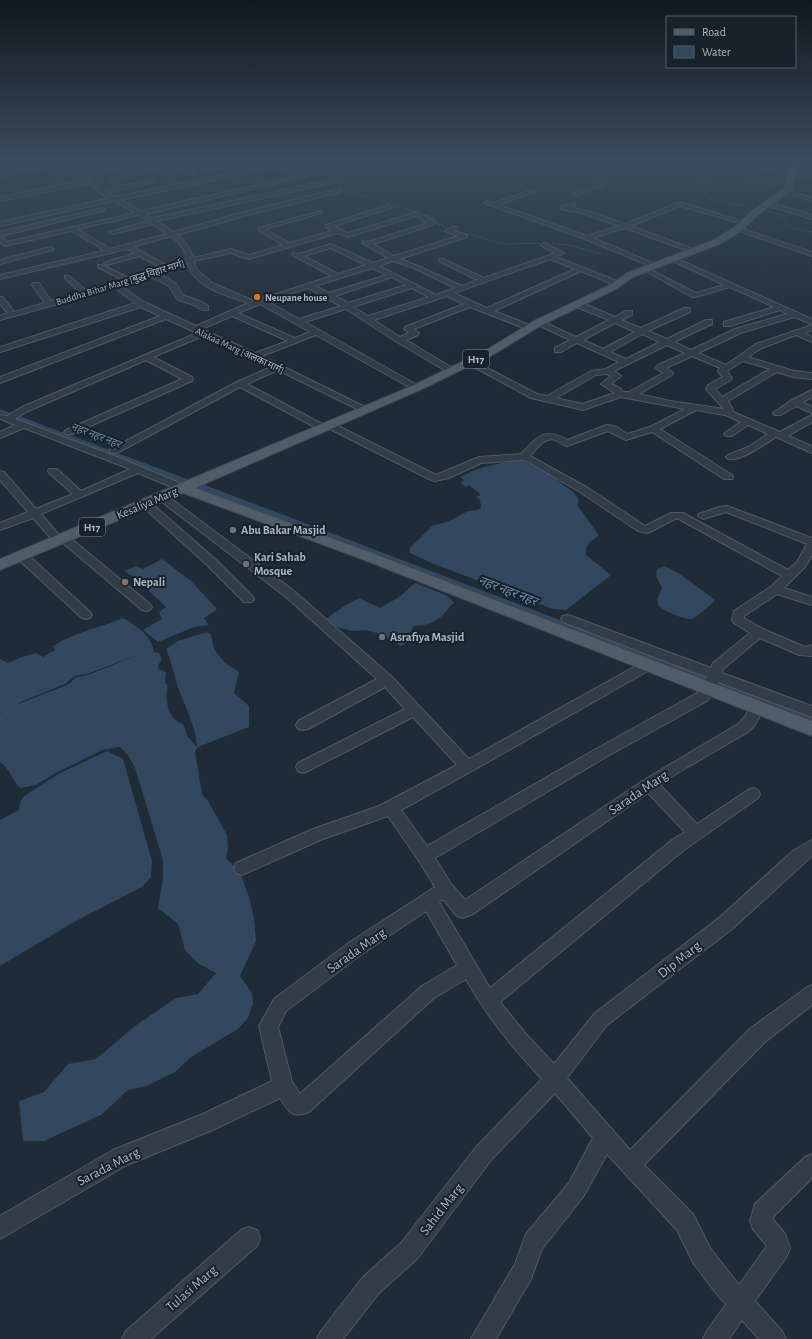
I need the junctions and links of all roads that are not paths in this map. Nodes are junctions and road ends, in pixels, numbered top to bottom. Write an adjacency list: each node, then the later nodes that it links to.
1 (12, 221): 16 (street)
2 (61, 221): 25 (street)
3 (101, 221): 19 (street)
4 (150, 221): 22 (street)
5 (152, 221): 23 (street)
6 (219, 221): 23 (street)
7 (287, 221): 30 (street)
8 (342, 221): 21 (street)
9 (391, 221): 24 (street)
10 (431, 221): 27 (street)
11 (540, 221): 26 (street)
12 (613, 221): 17 (street)
13 (637, 221): 17 (street)
14 (728, 221): 18 (street)
15 (746, 221): 18 (main road, H17)
16 (0, 224)
17 (626, 226): 26 (street); 35 (street)
18 (741, 226): 28 (street); 35 (main road, H17)
19 (72, 228): 25 (street); 34 (street)
20 (455, 228): 41 (street)
21 (338, 231): 24 (street); 30 (street, Buddha Bihar Marg [बुद्ध विहार मार्ग])
22 (112, 232)
23 (170, 234): 29 (street); 43 (street)
24 (348, 234): 27 (street)
25 (0, 236)
26 (586, 238): 47 (street)
27 (368, 244): 41 (street)
28 (787, 245): 33 (street); 37 (street)
29 (127, 246): 34 (street); 36 (street)
30 (284, 246): 38 (street); 43 (street, Buddha Bihar Marg [बुद्ध विहार मार्ग])
31 (544, 246): 39 (street)
32 (51, 249): 44 (street)
33 (812, 249)
34 (107, 251): 51 (street)
35 (694, 251): 40 (main road, H17)
36 (140, 254): 45 (street); 54 (street)
37 (812, 254)
38 (298, 256): 46 (street); 53 (street)
39 (550, 257): 48 (street); 55 (street)
40 (671, 258): 47 (main road, H17); 60 (street)
41 (394, 259): 46 (street); 62 (street)
42 (441, 260): 55 (street)
43 (190, 261): 45 (street, Buddha Bihar Marg [बुद्ध विहार मार्ग]); 68 (street)
44 (0, 262)
45 (165, 266): 49 (street, Buddha Bihar Marg [बुद्ध विहार मार्ग])
46 (375, 266): 50 (street); 53 (street)
47 (649, 267): 56 (main road, H17); 60 (street)
48 (581, 269): 56 (street); 77 (street)
49 (146, 273): 54 (street, Buddha Bihar Marg [बुद्ध विहार मार्ग]); 74 (street)
50 (394, 275): 59 (street); 65 (street)
51 (0, 277)
52 (67, 277): 64 (street)
53 (339, 277): 61 (street)
54 (128, 280): 58 (street, Buddha Bihar Marg [बुद्ध विहार मार्ग])
55 (484, 281): 62 (street)
56 (618, 283): 72 (main road, H17)
57 (36, 285): 69 (street)
58 (116, 285): 64 (street, Buddha Bihar Marg [बुद्ध विहार मार्ग]); 70 (street, Alakaa Marg [अलका मार्ग])
59 (413, 285): 66 (street); 73 (street)
60 (731, 285): 75 (street)
61 (310, 286): 65 (street); 68 (street)
62 (460, 288): 63 (street)
63 (448, 292): 66 (street); 71 (street)
64 (85, 293): 69 (street, Buddha Bihar Marg [बुद्ध विहार मार्ग])
65 (328, 296): 73 (street)
66 (435, 297): 84 (street)
67 (0, 299): 80 (street)
68 (258, 302): 78 (street); 86 (street)
69 (49, 304): 80 (street, Buddha Bihar Marg [बुद्ध विहार मार्ग])
70 (141, 304): 82 (street, Alakaa Marg [अलका मार्ग]); 101 (street)
71 (470, 304): 77 (street); 97 (street)
72 (578, 304): 85 (street); 90 (main road, H17)
73 (347, 306): 84 (street); 86 (street)
74 (205, 308)
75 (780, 308): 81 (street); 89 (street)
76 (687, 310): 93 (street)
77 (486, 311): 90 (street)
78 (232, 313): 92 (street); 96 (street)
79 (629, 313): 85 (street)
80 (12, 314): 83 (street, Buddha Bihar Marg [बुद्ध विहार मार्ग])
81 (794, 314): 88 (street); 104 (street)
82 (166, 316): 92 (street, Alakaa Marg [अलका मार्ग]); 117 (street)
83 (0, 318)
84 (368, 319): 97 (street)
85 (615, 320): 93 (street); 98 (street)
86 (298, 322): 94 (street)
87 (709, 322): 100 (street)
88 (812, 322)
89 (727, 324)
90 (534, 325): 98 (street); 108 (main road, H17)
91 (812, 327): 95 (street)
92 (200, 331): 105 (street, Alakaa Marg [अलका मार्ग]); 106 (street)
93 (642, 331): 100 (street); 103 (street)
94 (317, 332): 96 (street); 119 (street)
95 (796, 332): 99 (street); 107 (street)
96 (294, 340): 105 (street)
97 (400, 340): 113 (street)
98 (577, 340): 102 (street); 103 (street)
99 (812, 340)
100 (668, 342): 104 (street); 109 (street)
101 (0, 350)
102 (558, 350)
103 (604, 352): 109 (street)
104 (692, 352): 111 (street); 122 (street)
105 (254, 356): 110 (street, Alakaa Marg [अलका मार्ग])
106 (146, 357): 131 (street); 137 (street)
107 (743, 358): 111 (street); 112 (street)
108 (469, 362): 113 (main road, H17); 123 (street)
109 (625, 362): 114 (street)
110 (278, 367): 118 (street); 127 (street, Alakaa Marg [अलका मार्ग])
111 (728, 368): 124 (street)
112 (776, 369): 116 (street); 124 (street)
113 (451, 371): 119 (main road, H17)
114 (608, 371): 121 (street); 123 (street)
115 (0, 372): 117 (street)
116 (812, 376)
117 (4, 379)
118 (240, 384): 135 (street); 142 (street)
119 (416, 388): 127 (main road, H17)
120 (812, 393): 125 (street)
121 (620, 394): 122 (street); 123 (street)
122 (632, 395): 126 (street)
123 (549, 399)
124 (722, 401): 129 (street)
125 (794, 402): 128 (street); 130 (street)
126 (694, 407): 129 (street); 136 (street)
127 (366, 410): 135 (main road, H17)
128 (812, 410)
129 (728, 413): 133 (street)
130 (778, 413)
131 (8, 416): 134 (street)
132 (812, 418): 140 (street)
133 (747, 422): 138 (street); 140 (street)
134 (24, 425): 139 (street); 145 (street)
135 (326, 427): 143 (street); 149 (main road, H17)
136 (653, 430): 143 (street); 148 (street)
137 (70, 432)
138 (728, 434)
139 (0, 435)
140 (778, 435): 141 (street); 144 (street)
141 (812, 450)
142 (114, 451)
143 (524, 457): 160 (street)
144 (731, 457)
145 (139, 470): 149 (street); 150 (street)
146 (53, 471): 150 (street)
147 (0, 474): 153 (street)
148 (728, 477)
149 (183, 488): 151 (main road, Kesaliya Marg / H17); 169 (main road)
150 (80, 495): 153 (street)
151 (162, 497): 152 (main road, Kesaliya Marg / H17); 170 (street)
152 (146, 504): 156 (main road, Kesaliya Marg / H17); 162 (street)
153 (35, 513): 155 (street); 156 (street)
154 (703, 516): 157 (street)
155 (0, 527)
156 (61, 539): 158 (main road, Kesaliya Marg / H17); 164 (street)
157 (812, 543): 160 (street)
158 (22, 556): 159 (main road, Kesaliya Marg / H17); 165 (street)
159 (0, 565)
160 (789, 575): 161 (street)
161 (776, 589): 163 (street); 167 (street)
162 (248, 599)
163 (812, 601)
164 (146, 607)
165 (86, 615)
166 (567, 619): 171 (street)
167 (759, 632): 168 (street); 171 (street)
168 (812, 650)
169 (648, 665): 171 (main road); 178 (street)
170 (387, 680): 173 (street); 175 (street)
171 (711, 682): 172 (main road); 174 (street); 184 (street)
172 (757, 707): 176 (main road); 179 (street, Sarada Marg)
173 (415, 710): 177 (street); 178 (street)
174 (812, 712)
175 (303, 725)
176 (812, 729)
177 (303, 766)
178 (467, 767): 181 (street)
179 (650, 784): 182 (street); 186 (street, Sarada Marg)
180 (753, 794): 182 (street)
181 (391, 808): 184 (street); 185 (street)
182 (696, 833): 190 (street)
183 (812, 847): 191 (street, Dip Marg)
184 (425, 856): 186 (street)
185 (242, 868)
186 (445, 889): 187 (street, Sarada Marg)
187 (429, 900): 188 (street); 192 (street, Sarada Marg)
188 (468, 968): 190 (street); 192 (street)
189 (812, 994): 195 (street)
190 (488, 1000): 191 (street)
191 (555, 1078): 193 (street); 200 (street, Sahid Marg)
192 (283, 1086): 196 (street, Sarada Marg)
193 (605, 1136): 195 (street); 201 (street)
194 (812, 1164): 198 (street)
195 (630, 1165): 198 (street)
196 (0, 1228)
197 (249, 1238): 199 (street, Tulasi Marg)
198 (741, 1302): 202 (street); 203 (street)
199 (134, 1339)
200 (329, 1339)
201 (483, 1339)
202 (715, 1339)
203 (774, 1339)

